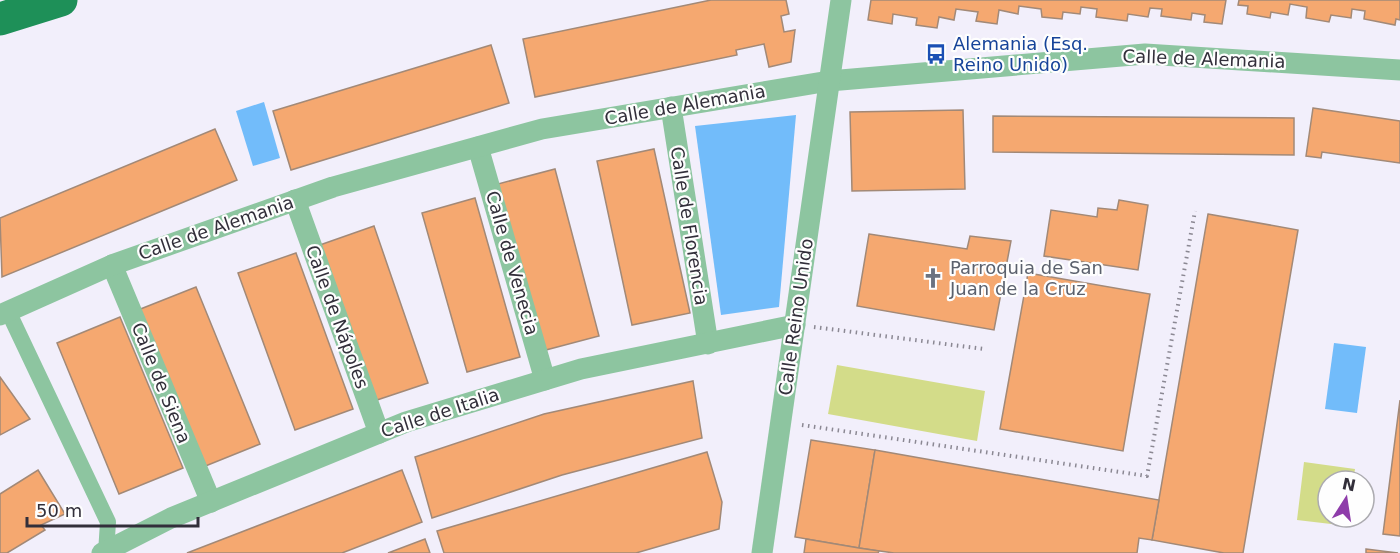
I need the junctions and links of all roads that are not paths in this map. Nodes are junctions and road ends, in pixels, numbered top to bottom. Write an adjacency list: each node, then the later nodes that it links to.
1 (62, 0): 3 (highway)
2 (841, 0): 5 (street, Calle Reino Unido)
3 (0, 19)
4 (1400, 70): 5 (street, Calle de Alemania)
5 (829, 81): 6 (street, Calle de Alemania); 11 (street, Calle Reino Unido)
6 (671, 107): 7 (street, Calle de Alemania); 12 (street, Calle de Florencia)
7 (478, 147): 8 (street, Calle de Alemania); 13 (street, Calle de Venecia)
8 (295, 200): 9 (street, Calle de Alemania); 14 (street, Calle de Nápoles)
9 (112, 265): 10 (street, Calle de Alemania); 15 (street, Calle de Siena)
10 (4, 313): 16 (street)
11 (795, 325): 12 (street, Calle de Italia); 17 (street, Calle Reino Unido)
12 (708, 344): 13 (street, Calle de Italia)
13 (545, 380): 14 (street, Calle de Italia)
14 (379, 433): 15 (street, Calle de Italia)
15 (210, 502): 16 (street, Calle de Italia)
16 (105, 552)
17 (762, 553)

